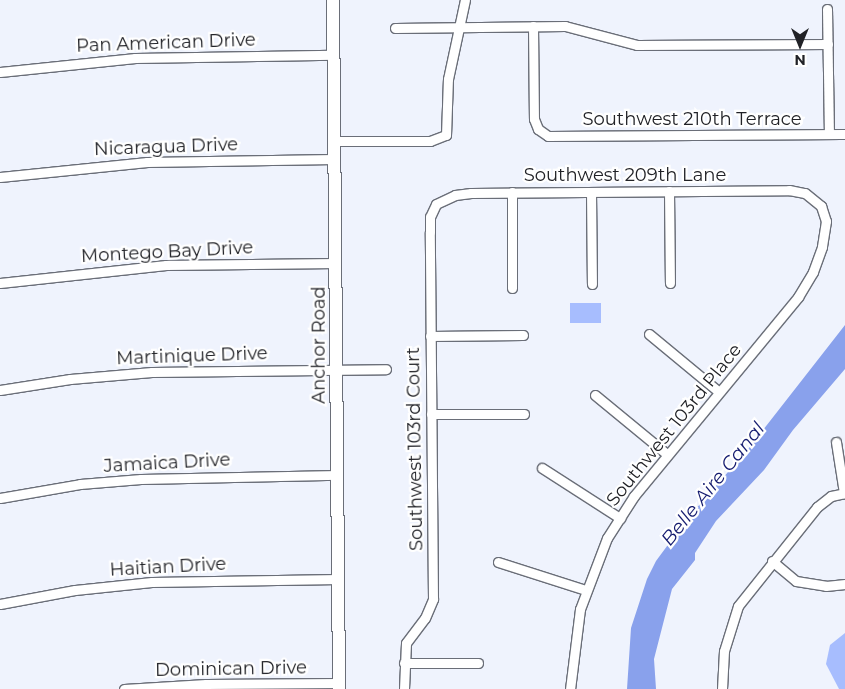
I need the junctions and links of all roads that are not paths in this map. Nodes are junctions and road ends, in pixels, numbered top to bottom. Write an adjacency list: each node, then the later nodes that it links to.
1 (333, 0): 8 (street, Anchor Road)
2 (465, 0): 6 (street)
3 (827, 9): 7 (street)
4 (533, 26): 6 (street); 7 (street); 10 (street, Southwest 210th Terrace)
5 (394, 28): 6 (street)
6 (460, 28): 12 (street)
7 (828, 44): 10 (street)
8 (334, 55): 9 (street, Pan American Drive); 12 (street, Anchor Road)
9 (0, 72)
10 (829, 134): 11 (street, Southwest 210th Terrace)
11 (845, 134)
12 (334, 141): 13 (street, Anchor Road)
13 (334, 158): 14 (street, Nicaragua Drive); 20 (street, Anchor Road)
14 (0, 177)
15 (669, 191): 17 (street, Southwest 209th Lane); 18 (street, Southwest 209th Lane); 22 (street)
16 (512, 192): 17 (street, Southwest 209th Lane); 19 (street, Southwest 209th Lane); 24 (street)
17 (591, 192): 23 (street)
18 (812, 198): 31 (street, Southwest 103rd Place)
19 (439, 202): 27 (street, Southwest 103rd Court)
20 (336, 263): 21 (street, Montego Bay Drive); 28 (street, Anchor Road)
21 (0, 283)
22 (670, 283)
23 (592, 284)
24 (512, 288)
25 (648, 334): 31 (street)
26 (523, 335): 27 (street)
27 (430, 336): 33 (street, Southwest 103rd Court)
28 (336, 369): 29 (street, Martinique Drive); 30 (street, Martinique Drive); 38 (street, Anchor Road)
29 (386, 369)
30 (0, 390)
31 (719, 392): 36 (street, Southwest 103rd Place)
32 (594, 395): 36 (street)
33 (431, 414): 34 (street); 48 (street, Southwest 103rd Court)
34 (524, 414)
35 (836, 442): 39 (street)
36 (668, 455): 41 (street, Southwest 103rd Place)
37 (542, 468): 41 (street)
38 (338, 475): 40 (street, Jamaica Drive); 44 (street, Anchor Road)
39 (844, 493): 42 (street)
40 (0, 498)
41 (620, 518): 46 (street, Southwest 103rd Place)
42 (772, 561): 45 (street); 54 (street)
43 (498, 562): 46 (street)
44 (338, 579): 47 (street, Haitian Drive); 50 (street, Anchor Road)
45 (845, 584)
46 (586, 590): 53 (street, Southwest 103rd Place)
47 (0, 604)
48 (404, 663): 49 (street); 52 (street, Southwest 103rd Court)
49 (478, 663)
50 (339, 686): 51 (street, Dominican Drive)
51 (124, 689)
52 (404, 689)
53 (570, 689)
54 (722, 689)

